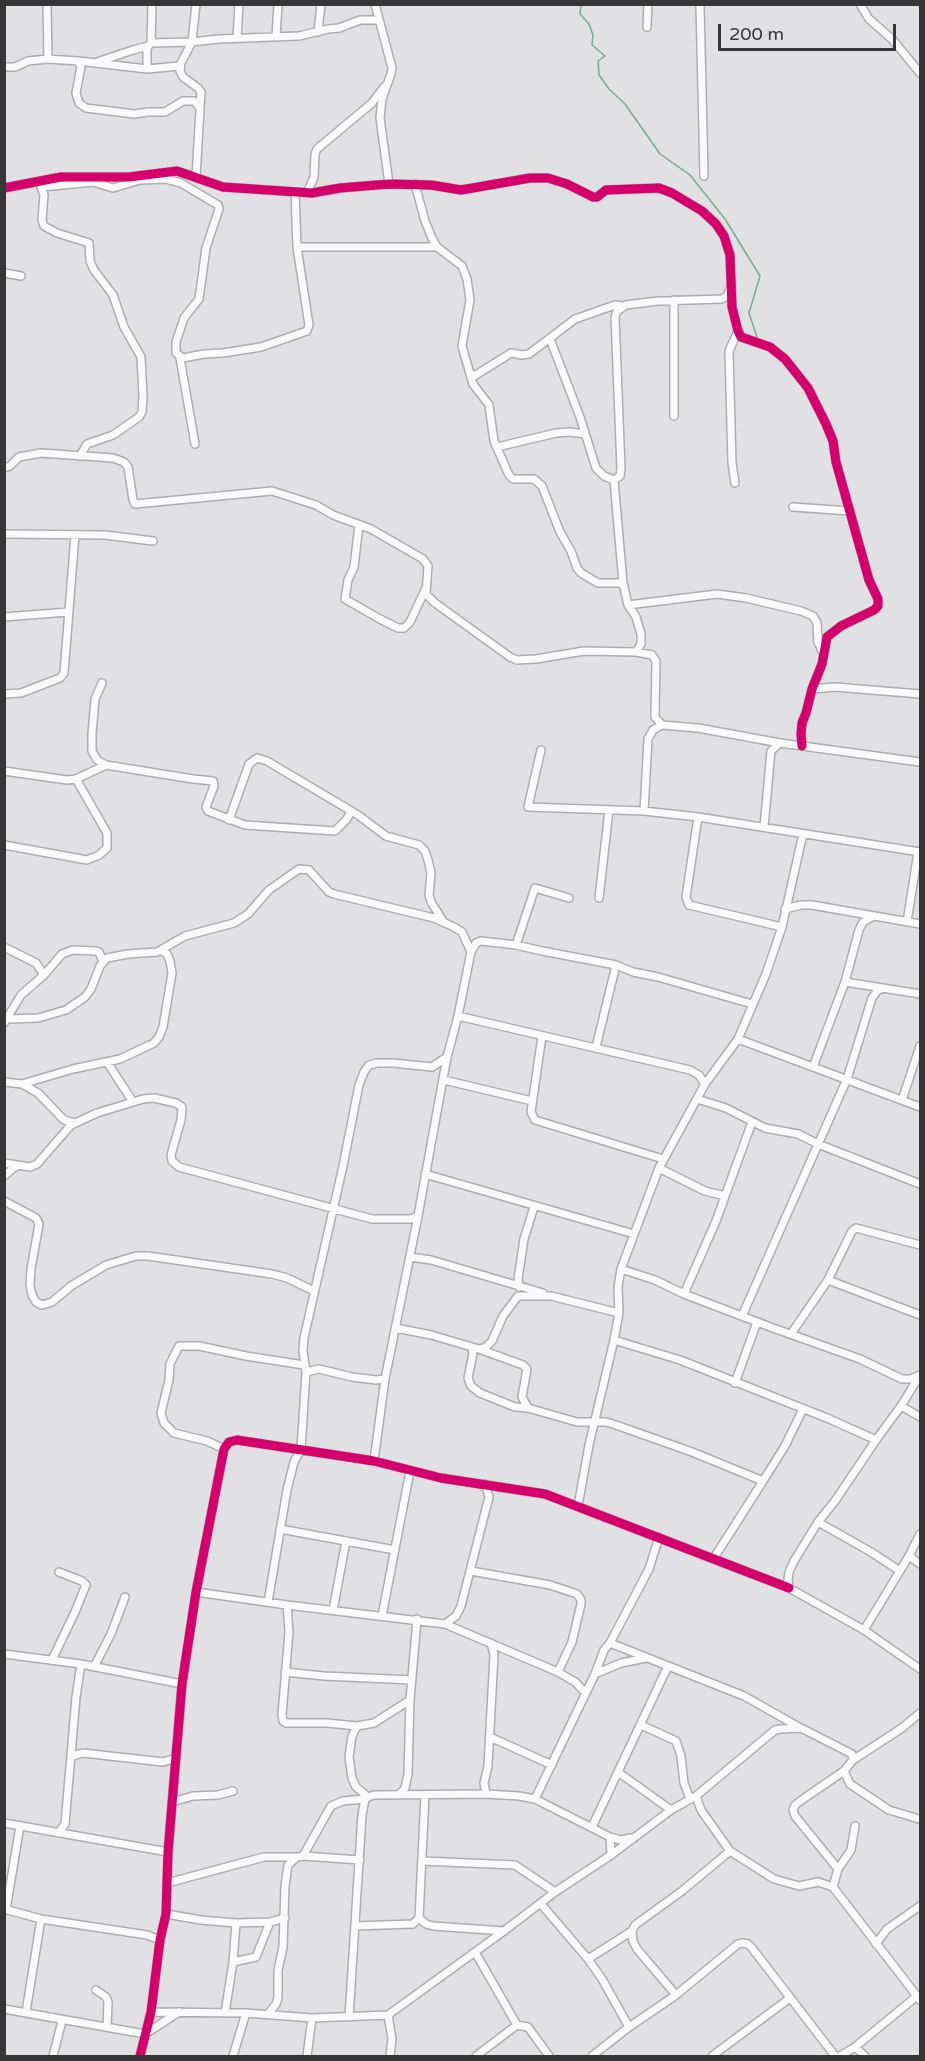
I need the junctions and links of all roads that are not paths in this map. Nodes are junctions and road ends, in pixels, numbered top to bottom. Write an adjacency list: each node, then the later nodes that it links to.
1 (47, 4): 18 (street)
2 (152, 4): 17 (street)
3 (196, 4): 16 (street)
4 (239, 4): 15 (street)
5 (278, 4): 14 (street)
6 (321, 4): 13 (street)
7 (375, 4): 11 (street)
8 (648, 4): 12 (street)
9 (700, 4): 27 (street)
10 (860, 4): 24 (street)
11 (379, 20): 13 (street); 25 (street)
12 (647, 27)
13 (318, 32): 14 (street)
14 (276, 37): 15 (street)
15 (237, 38): 16 (street)
16 (192, 42): 17 (street); 21 (street)
17 (149, 45): 20 (street); 23 (street)
18 (48, 59): 19 (street); 22 (street)
19 (78, 62): 20 (street); 26 (street)
20 (95, 63): 23 (street)
21 (180, 66): 23 (street); 26 (street)
22 (4, 67)
23 (147, 69)
24 (921, 73)
25 (388, 82): 29 (street); 34 (street)
26 (200, 108): 28 (street)
27 (704, 176)
28 (196, 177): 31 (street); 33 (street)
29 (389, 184): 30 (street); 34 (street)
30 (415, 184): 36 (street); 39 (street)
31 (41, 185): 32 (street); 44 (street); 50 (street)
32 (4, 188)
33 (295, 192): 34 (street); 35 (street)
34 (307, 193)
35 (297, 247): 36 (street); 44 (street)
36 (437, 247): 45 (street)
37 (4, 273): 38 (street)
38 (21, 276)
39 (731, 286): 40 (street); 42 (street)
40 (674, 300): 41 (street); 46 (street)
41 (622, 306): 43 (street); 52 (street)
42 (738, 331): 53 (street); 55 (street)
43 (550, 339): 45 (street); 47 (street)
44 (180, 358): 48 (street)
45 (471, 378): 49 (street)
46 (674, 416)
47 (585, 434): 49 (street); 52 (street)
48 (195, 444)
49 (497, 447): 60 (street)
50 (80, 456): 51 (street); 56 (street)
51 (4, 468)
52 (614, 480): 60 (street)
53 (735, 483)
54 (793, 507): 55 (street)
55 (850, 511): 66 (street)
56 (359, 525): 61 (street); 61 (street)
57 (4, 534): 58 (street)
58 (75, 535): 59 (street); 63 (street)
59 (153, 541)
60 (623, 583): 62 (street)
61 (425, 589): 65 (street)
62 (628, 605): 65 (street); 66 (street)
63 (68, 612): 64 (street); 69 (street)
64 (4, 617)
65 (636, 652): 71 (street)
66 (824, 656): 68 (street)
67 (102, 683): 78 (street)
68 (812, 689): 70 (street); 74 (street)
69 (4, 694)
70 (921, 694)
71 (662, 725): 72 (street); 83 (street)
72 (766, 740): 73 (street); 76 (street)
73 (780, 743): 74 (street); 76 (street)
74 (802, 746): 77 (street)
75 (541, 750): 81 (street)
76 (771, 751): 86 (street)
77 (921, 762)
78 (106, 765): 80 (street); 85 (street)
79 (4, 771): 80 (street)
80 (76, 779): 88 (street)
81 (609, 810): 83 (street); 91 (street)
82 (351, 811): 85 (street); 85 (street); 94 (street)
83 (644, 811): 84 (street)
84 (698, 817): 86 (street); 97 (street)
85 (229, 820)
86 (764, 826): 87 (street)
87 (803, 834): 89 (street); 92 (street)
88 (4, 845)
89 (919, 852): 95 (street)
90 (569, 898): 98 (street)
91 (599, 898)
92 (785, 909): 93 (street); 97 (street)
93 (874, 916): 95 (street); 105 (street)
94 (442, 921): 100 (street); 101 (street)
95 (907, 922): 96 (street)
96 (921, 924)
97 (782, 927): 108 (street)
98 (516, 945): 101 (street); 103 (street)
99 (4, 947): 104 (street)
100 (161, 950): 102 (street); 116 (street)
101 (471, 952): 109 (street)
102 (103, 962): 104 (street); 110 (street)
103 (616, 965): 108 (street); 114 (street)
104 (44, 975): 110 (street)
105 (845, 982): 106 (street); 118 (street)
106 (884, 988): 107 (street); 120 (street)
107 (921, 994)
108 (752, 1004): 112 (street)
109 (458, 1016): 111 (street); 115 (street)
110 (6, 1021)
111 (542, 1036): 114 (street); 126 (street)
112 (738, 1038): 118 (street); 123 (street)
113 (921, 1046): 125 (street)
114 (596, 1047): 123 (street)
115 (447, 1057): 117 (street); 119 (street)
116 (107, 1062): 122 (street); 127 (street)
117 (432, 1067): 119 (street); 142 (street)
118 (813, 1067): 120 (street)
119 (444, 1078): 126 (street); 137 (street)
120 (847, 1079): 125 (street); 131 (street)
121 (4, 1082): 122 (street)
122 (22, 1084): 130 (street)
123 (705, 1084): 124 (street)
124 (697, 1099): 129 (street); 132 (street)
125 (902, 1100): 128 (street)
126 (532, 1101): 132 (street)
127 (132, 1102): 130 (street); 142 (street)
128 (921, 1107)
129 (752, 1122): 131 (street); 139 (street)
130 (75, 1123): 134 (street)
131 (818, 1144): 138 (street); 156 (street)
132 (663, 1159): 135 (street)
133 (4, 1163): 134 (street)
134 (16, 1166): 136 (street)
135 (659, 1168): 139 (street); 144 (street)
136 (5, 1173)
137 (425, 1174): 141 (street); 143 (street)
138 (921, 1184)
139 (724, 1196): 151 (street)
140 (4, 1201): 150 (street)
141 (534, 1207): 144 (street); 149 (street)
142 (333, 1209): 143 (street); 150 (street)
143 (418, 1216): 146 (street)
144 (634, 1234): 147 (street)
145 (921, 1245): 148 (street)
146 (410, 1257): 149 (street); 158 (street)
147 (621, 1269): 151 (street); 154 (street)
148 (828, 1280): 155 (street); 159 (street)
149 (519, 1286): 152 (street); 153 (street)
150 (315, 1291): 162 (street)
151 (684, 1294): 156 (street)
152 (518, 1296): 153 (street); 161 (street)
153 (550, 1296): 154 (street)
154 (619, 1313): 160 (street)
155 (921, 1315)
156 (742, 1316): 157 (street)
157 (757, 1322): 159 (street); 165 (street)
158 (396, 1328): 161 (street); 164 (street)
159 (791, 1334): 163 (street)
160 (614, 1341): 165 (street); 170 (street)
161 (475, 1348): 167 (street); 167 (street)
162 (305, 1369): 164 (street); 172 (street); 173 (street)
163 (921, 1375): 166 (street)
164 (385, 1379): 174 (street)
165 (735, 1383): 168 (street)
166 (901, 1406): 169 (street); 171 (street)
167 (528, 1408): 170 (street)
168 (803, 1409): 171 (street); 176 (street)
169 (921, 1417)
170 (594, 1421): 176 (street); 180 (street)
171 (876, 1440): 181 (street)
172 (224, 1449): 173 (street); 196 (street)
173 (301, 1449): 174 (street); 182 (street)
174 (374, 1461): 175 (street)
175 (410, 1471): 177 (street); 186 (street)
176 (763, 1481): 188 (street)
177 (485, 1484): 178 (street); 179 (street)
178 (501, 1487): 179 (street); 180 (street)
179 (489, 1497): 190 (street)
180 (579, 1506): 184 (street)
181 (818, 1522): 191 (street); 193 (street)
182 (280, 1529): 185 (street); 198 (street)
183 (921, 1534): 187 (street)
184 (658, 1537): 188 (street); 206 (street)
185 (346, 1541): 186 (street); 200 (street)
186 (395, 1550): 201 (street)
187 (909, 1556): 189 (street); 191 (street)
188 (714, 1558): 194 (street)
189 (921, 1564)
190 (471, 1571): 203 (street); 217 (street)
191 (900, 1571): 204 (street)
192 (59, 1572): 211 (street)
193 (789, 1572): 194 (street); 195 (street)
194 (771, 1582): 195 (street)
195 (789, 1588): 204 (street)
196 (196, 1592): 198 (street); 221 (street)
197 (125, 1597): 214 (street)
198 (268, 1602): 199 (street)
199 (287, 1605): 200 (street); 216 (street)
200 (333, 1610): 201 (street)
201 (382, 1616): 202 (street)
202 (417, 1619): 203 (street); 219 (street)
203 (445, 1624): 205 (street)
204 (864, 1630): 215 (street)
205 (490, 1643): 207 (street); 208 (street)
206 (610, 1643): 210 (street); 218 (street)
207 (504, 1649): 208 (street); 217 (street)
208 (494, 1655): 230 (street)
209 (5, 1656): 211 (street)
210 (646, 1658): 213 (street); 218 (street)
211 (52, 1660): 212 (street)
212 (81, 1664): 214 (street); 231 (street)
213 (668, 1666): 225 (street); 226 (street)
214 (94, 1667): 221 (street)
215 (921, 1669)
216 (285, 1672): 219 (street); 227 (street)
217 (558, 1672): 220 (street)
218 (593, 1677): 220 (street); 222 (street)
219 (412, 1680): 223 (street)
220 (575, 1682): 222 (street)
221 (182, 1684): 232 (street)
222 (585, 1692): 234 (street)
223 (410, 1700): 227 (street); 239 (street)
224 (921, 1713): 233 (street)
225 (777, 1715): 228 (street); 229 (street)
226 (641, 1725): 236 (street); 242 (street)
227 (357, 1726): 241 (street)
228 (801, 1728): 229 (street); 233 (street)
229 (775, 1730): 242 (street)
230 (490, 1737): 234 (street); 238 (street)
231 (72, 1756): 232 (street); 251 (street)
232 (176, 1758): 244 (street)
233 (853, 1760): 235 (street)
234 (552, 1764): 243 (street)
235 (844, 1771): 246 (street); 262 (street)
236 (618, 1772): 245 (street); 250 (street)
237 (233, 1791): 244 (street)
238 (486, 1794): 240 (street); 243 (street)
239 (399, 1795): 240 (street); 241 (street)
240 (425, 1795): 260 (street)
241 (366, 1798): 258 (street); 259 (street)
242 (693, 1798): 245 (street); 254 (street)
243 (535, 1799): 250 (street)
244 (172, 1802): 255 (street)
245 (671, 1810): 253 (street)
246 (920, 1818)
247 (4, 1823): 248 (street)
248 (20, 1826): 251 (street); 268 (street)
249 (855, 1826): 262 (street)
250 (592, 1827): 252 (street)
251 (58, 1833): 255 (street)
252 (610, 1837): 253 (street); 256 (street)
253 (632, 1838): 256 (street)
254 (730, 1851): 264 (street); 277 (street)
255 (168, 1852): 263 (street)
256 (611, 1855): 265 (street)
257 (284, 1856): 258 (street); 261 (street); 263 (street)
258 (300, 1856): 259 (street); 261 (street)
259 (360, 1860): 275 (street)
260 (422, 1861): 265 (street); 271 (street)
261 (288, 1865): 270 (street)
262 (838, 1869): 264 (street)
263 (167, 1882): 269 (street)
264 (833, 1887): 279 (street)
265 (555, 1892): 266 (street)
266 (541, 1904): 276 (street); 281 (street)
267 (921, 1906): 279 (street)
268 (5, 1910): 272 (street)
269 (166, 1914): 274 (street); 278 (street)
270 (285, 1918): 273 (street); 293 (street)
271 (419, 1918): 275 (street); 276 (street)
272 (41, 1919): 278 (street); 288 (street)
273 (270, 1922): 274 (street); 282 (street)
274 (236, 1923): 282 (street)
275 (355, 1926): 295 (street)
276 (504, 1931): 280 (street)
277 (632, 1931): 281 (street); 284 (street)
278 (160, 1940): 289 (street)
279 (876, 1944): 286 (street)
280 (475, 1952): 294 (street); 298 (street)
281 (588, 1959): 300 (street)
282 (233, 1962): 291 (street)
283 (96, 1990): 299 (street)
284 (676, 1995): 285 (street); 300 (street)
285 (790, 1998): 311 (street); 312 (street)
286 (919, 1998): 302 (street)
287 (4, 2009): 288 (street)
288 (26, 2012): 297 (street)
289 (151, 2012): 290 (street); 301 (street)
290 (180, 2012): 291 (street); 301 (street)
291 (225, 2013): 292 (street)
292 (246, 2013): 293 (street); 306 (street)
293 (268, 2014): 296 (street)
294 (388, 2015): 295 (street); 308 (street)
295 (349, 2017): 296 (street)
296 (312, 2018): 307 (street)
297 (62, 2021): 299 (street); 304 (street)
298 (517, 2025): 309 (street); 310 (street)
299 (107, 2027): 301 (street)
300 (629, 2027): 303 (street)
301 (145, 2034): 305 (street)
302 (855, 2047): 313 (street); 314 (street)
303 (597, 2055)
304 (53, 2056)
305 (140, 2056)
306 (233, 2056)
307 (307, 2056)
308 (390, 2056)
309 (476, 2056)
310 (549, 2056)
311 (712, 2056)
312 (835, 2056)
313 (840, 2056)
314 (865, 2056)

